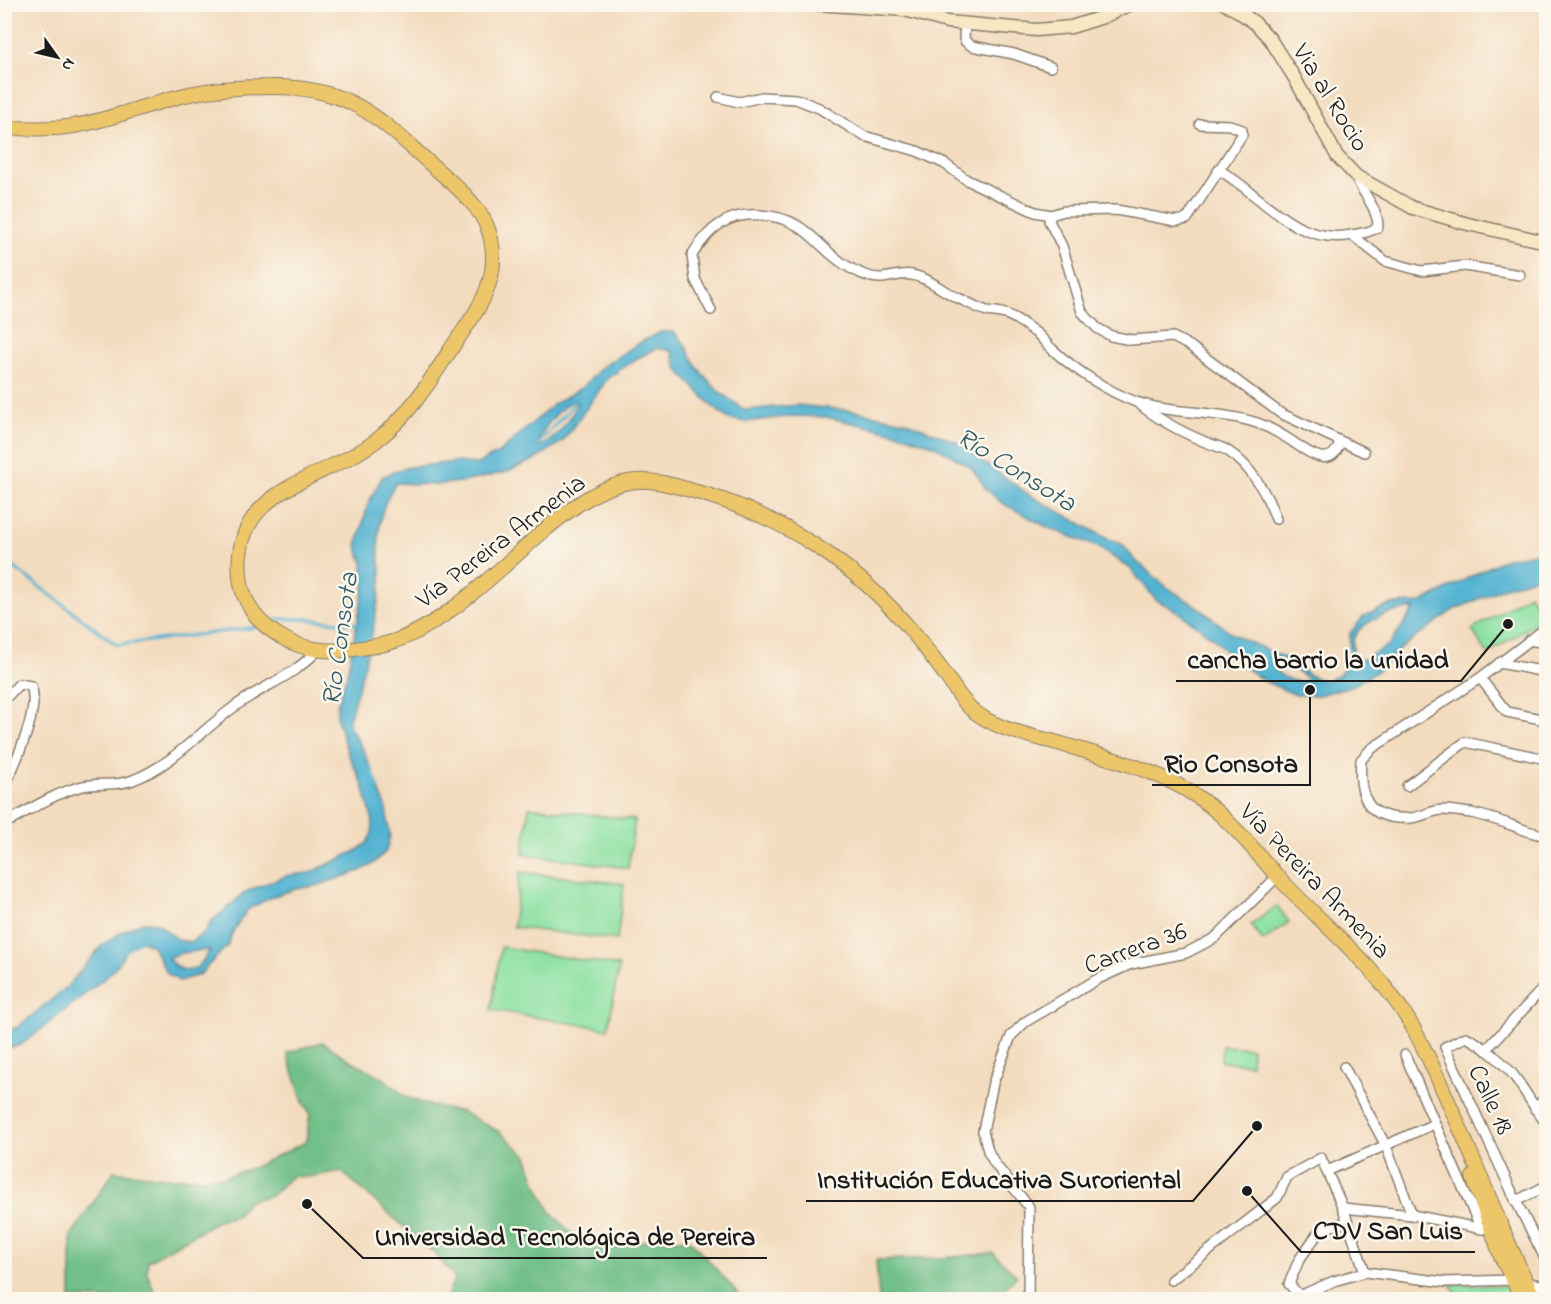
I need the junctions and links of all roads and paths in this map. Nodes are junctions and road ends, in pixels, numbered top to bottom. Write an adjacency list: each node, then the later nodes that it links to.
1 (816, 4): 4 (main road)
2 (1131, 4): 4 (main road)
3 (1225, 4): 10 (main road, Via al Rocio)
4 (965, 24): 5 (street)
5 (1051, 67)
6 (718, 97): 11 (street)
7 (1200, 124): 9 (street)
8 (4, 128): 23 (main road)
9 (1219, 170): 11 (street); 12 (street)
10 (1356, 176): 12 (street); 13 (main road, Via al Rocio)
11 (1051, 215): 17 (street)
12 (1352, 235): 14 (street)
13 (1546, 242)
14 (1520, 275)
15 (711, 310): 16 (street)
16 (1137, 402): 17 (street); 19 (street)
17 (1340, 442): 18 (street)
18 (1364, 452)
19 (1276, 519)
20 (1546, 628): 21 (street)
21 (1529, 640): 22 (street); 24 (street)
22 (1546, 643)
23 (317, 651): 32 (street); 34 (main road, Vía Pereira Armenia)
24 (1499, 663): 25 (street); 26 (street)
25 (1546, 672)
26 (1480, 678): 28 (street); 33 (street)
27 (4, 700): 31 (street)
28 (1546, 720)
29 (1546, 759): 30 (street)
30 (1407, 786)
31 (4, 789)
32 (4, 824)
33 (1546, 835)
34 (1278, 876): 50 (main road, Vía Pereira Armenia); 58 (street, Carrera 36)
35 (1546, 986): 36 (street)
36 (1486, 1050): 40 (street); 46 (street, Calle 18)
37 (1405, 1055): 42 (street)
38 (1344, 1067): 43 (street)
39 (1546, 1097): 40 (street)
40 (1535, 1109): 41 (street)
41 (1546, 1123)
42 (1434, 1124): 43 (street); 50 (street)
43 (1386, 1146): 44 (street); 48 (street)
44 (1327, 1171): 47 (street); 53 (street)
45 (1546, 1186): 46 (street)
46 (1516, 1201): 51 (street, Calle 18)
47 (1343, 1208): 48 (street); 49 (street)
48 (1412, 1215): 50 (street)
49 (1347, 1222): 52 (street); 57 (street)
50 (1493, 1232): 54 (main road, Vía Pereira Armenia); 55 (main road, Vía Pereira Armenia)
51 (1546, 1260)
52 (1365, 1272): 54 (street); 57 (street)
53 (1171, 1280)
54 (1513, 1280): 55 (street); 60 (main road, Vía Pereira Armenia)
55 (1527, 1283): 56 (street); 61 (main road, Vía Pereira Armenia)
56 (1546, 1286)
57 (1294, 1297): 59 (street)
58 (1028, 1299)
59 (1313, 1299)
60 (1523, 1299)
61 (1535, 1299)

